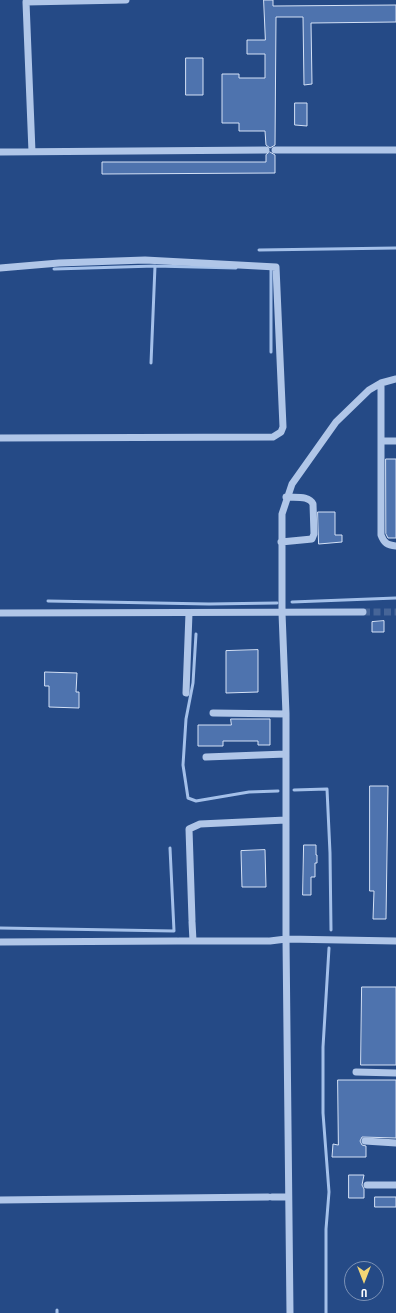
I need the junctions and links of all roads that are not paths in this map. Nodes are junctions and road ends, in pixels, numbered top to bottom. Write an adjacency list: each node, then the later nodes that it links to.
1 (126, 0): 2 (lane)
2 (26, 1): 7 (lane)
3 (266, 150): 7 (lane)
4 (275, 150): 5 (lane)
5 (396, 150)
6 (0, 152): 7 (lane)
7 (32, 152)
8 (0, 268): 11 (lane)
9 (396, 379): 10 (lane)
10 (381, 383): 12 (lane); 14 (lane)
11 (0, 438)
12 (381, 441): 13 (lane); 16 (lane)
13 (396, 441)
14 (286, 497): 15 (lane); 15 (lane)
15 (282, 542): 17 (lane)
16 (396, 546)
17 (282, 612): 18 (lane); 20 (lane); 23 (lane)
18 (363, 612)
19 (0, 613): 20 (lane)
20 (189, 613): 21 (lane)
21 (186, 693)
22 (213, 713): 23 (lane)
23 (286, 714): 24 (lane)
24 (286, 754): 25 (lane); 26 (lane)
25 (206, 757)
26 (286, 820): 27 (lane); 28 (lane)
27 (286, 939): 28 (lane); 29 (lane); 37 (lane)
28 (193, 941): 30 (lane)
29 (396, 941)
30 (0, 942)
31 (356, 1072): 32 (lane)
32 (396, 1073)
33 (365, 1141): 34 (lane)
34 (396, 1143)
35 (367, 1185): 36 (lane)
36 (396, 1185)
37 (288, 1197): 38 (lane); 39 (lane)
38 (0, 1200)
39 (290, 1313)

